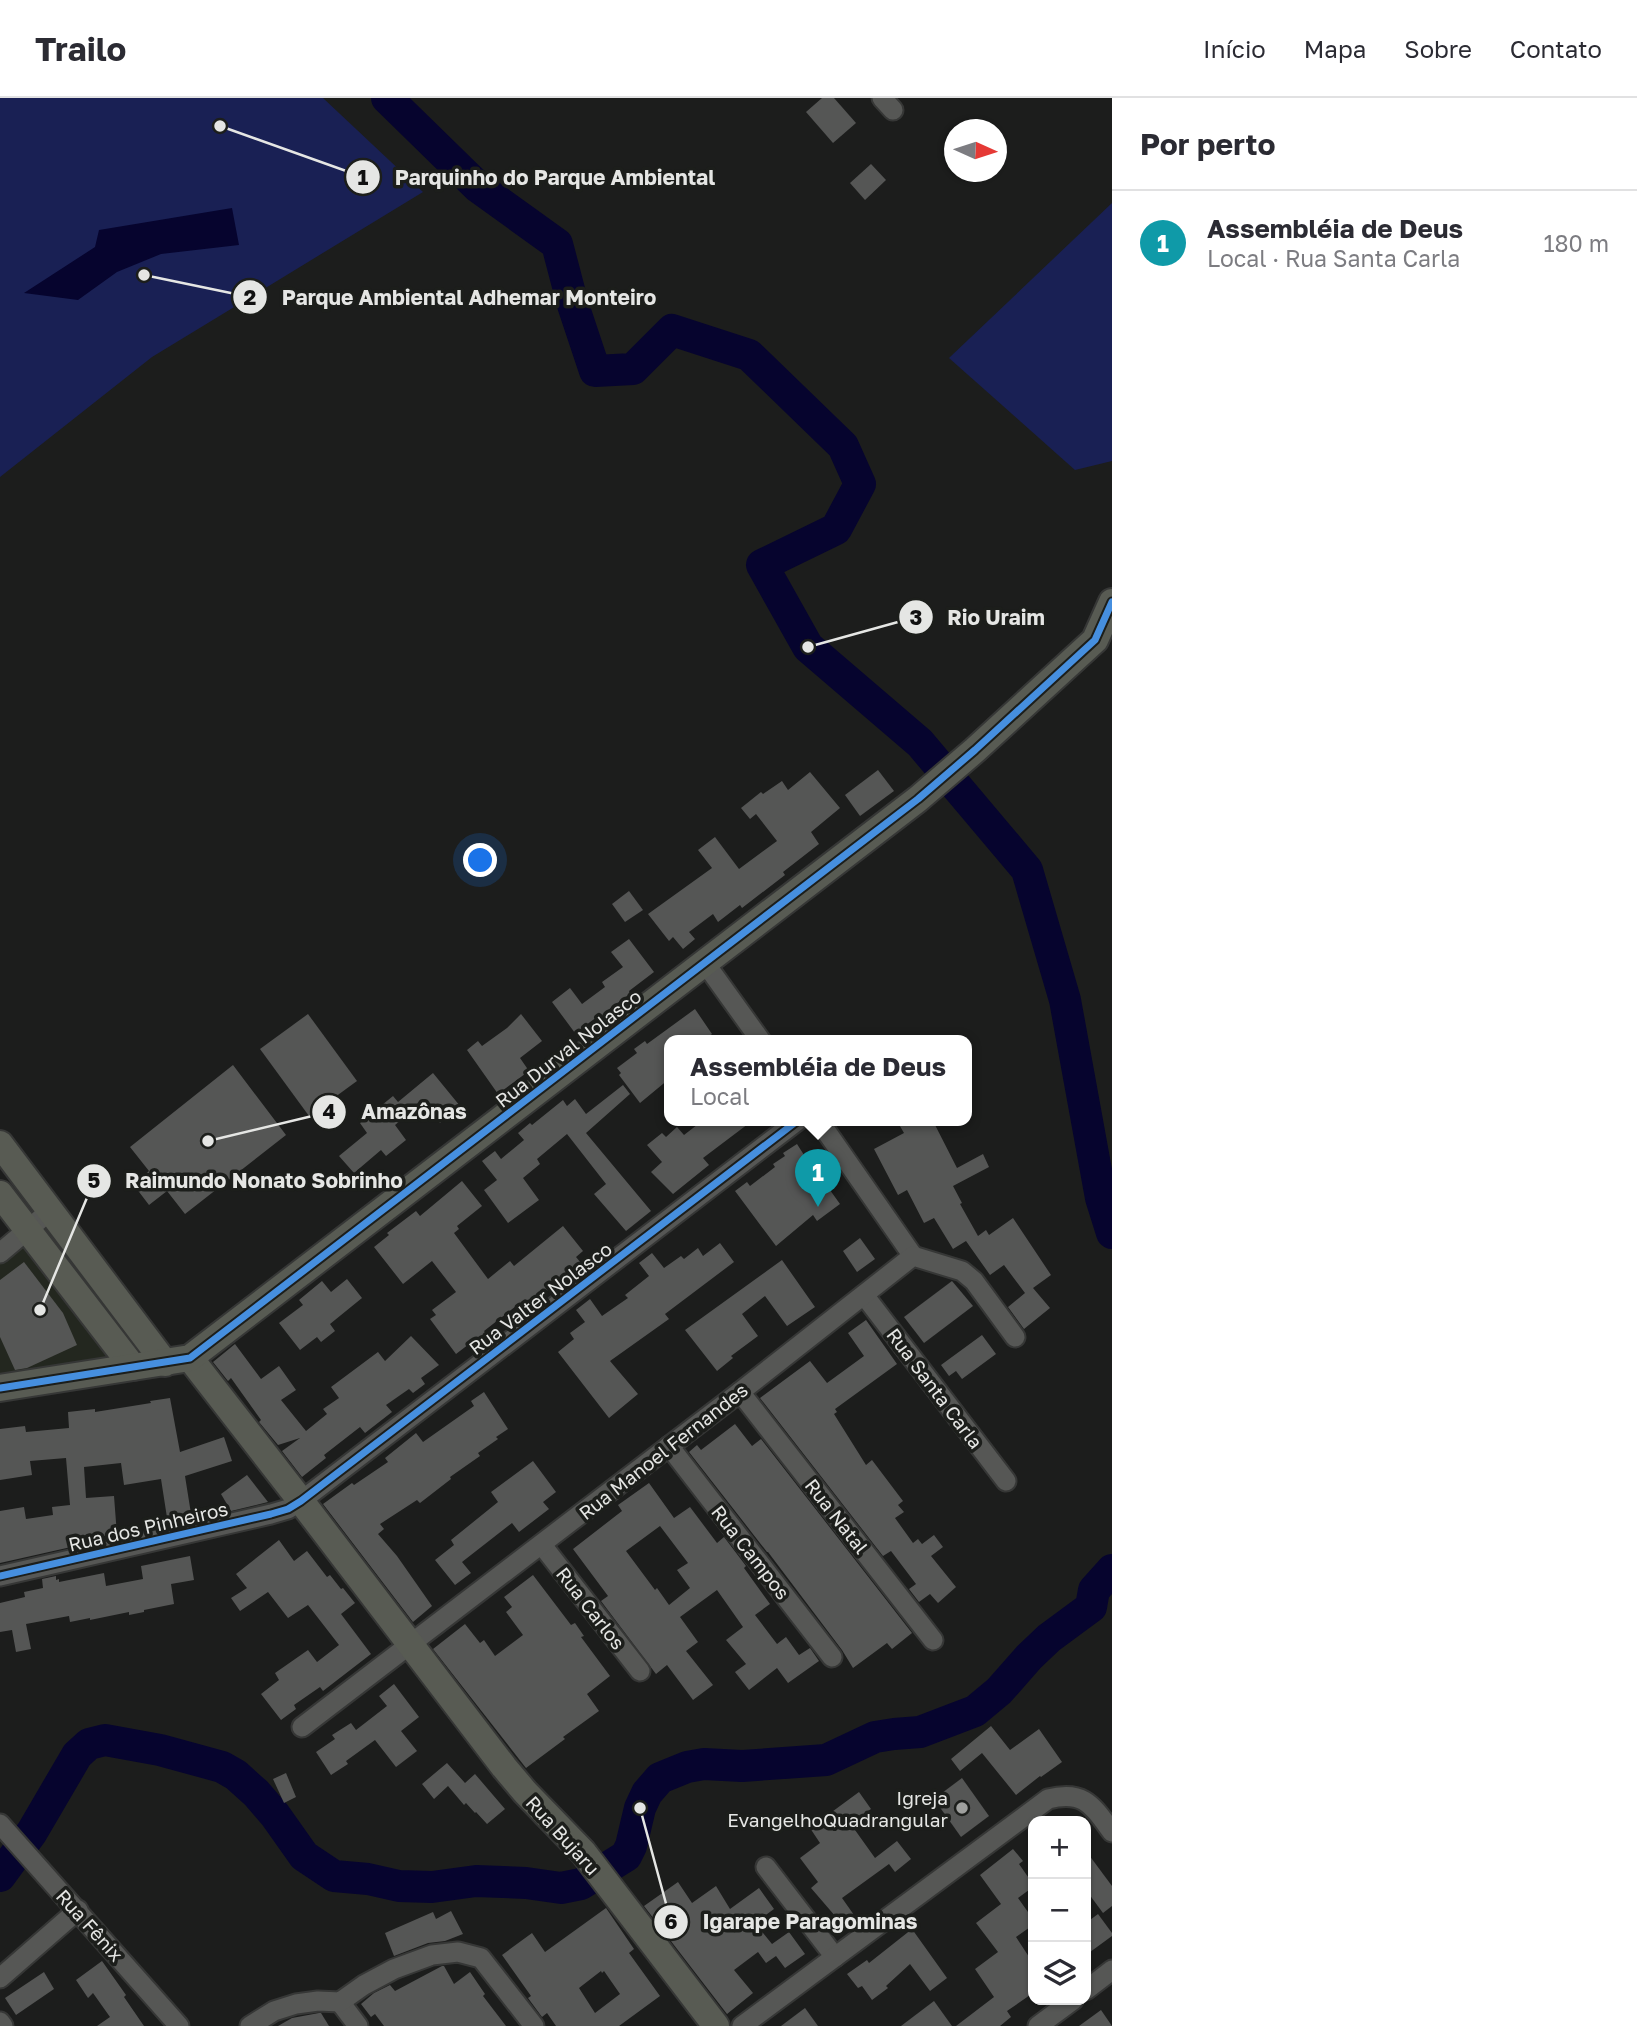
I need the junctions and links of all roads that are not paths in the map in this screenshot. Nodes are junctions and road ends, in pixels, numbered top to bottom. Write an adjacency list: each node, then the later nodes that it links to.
1 (1112, 603): 2 (street, Rua Durval Nolasco)
2 (705, 963): 3 (street); 14 (street, Rua Durval Nolasco)
3 (757, 1035)
4 (790, 1126): 20 (street, Rua Valter Nolasco)
5 (823, 1126): 11 (street)
6 (0, 1144): 8 (street, Rua Bujaru)
7 (0, 1194): 9 (street)
8 (51, 1210): 9 (street); 14 (street, Rua Bujaru)
9 (27, 1229): 10 (street); 15 (street)
10 (0, 1254)
11 (913, 1255): 12 (street, Rua Manoel Fernandes); 13 (street)
12 (864, 1295): 17 (street, Rua Manoel Fernandes); 19 (street, Rua Santa Carla)
13 (1015, 1337)
14 (177, 1361): 15 (street); 20 (street, Rua Bujaru)
15 (133, 1367): 16 (street)
16 (0, 1388)
17 (740, 1392): 18 (street, Rua Manoel Fernandes); 23 (street, Rua Natal)
18 (669, 1446): 21 (street, Rua Manoel Fernandes); 25 (street, Rua Campos)
19 (1006, 1481)
20 (302, 1500): 22 (street, Rua dos Pinheiros); 24 (street, Rua Bujaru)
21 (542, 1545): 24 (street, Rua Manoel Fernandes); 26 (street, Rua Carlos)
22 (0, 1576)
23 (933, 1640)
24 (409, 1644): 27 (street, Rua Manoel Fernandes); 42 (street, Rua Bujaru)
25 (832, 1657)
26 (640, 1671)
27 (302, 1727)
28 (0, 1824): 31 (street, Rua Fênix)
29 (1112, 1832): 32 (street)
30 (766, 1867): 32 (street)
31 (78, 1910): 34 (street); 38 (street, Rua Fênix)
32 (835, 1957): 43 (street)
33 (1112, 1970): 35 (street)
34 (0, 1978)
35 (1091, 1986)
36 (340, 2003): 39 (street); 40 (street); 41 (street)
37 (1066, 2005): 44 (street)
38 (179, 2026)
39 (250, 2026)
40 (358, 2026)
41 (534, 2026)
42 (716, 2026)
43 (742, 2026)
44 (1038, 2026)

